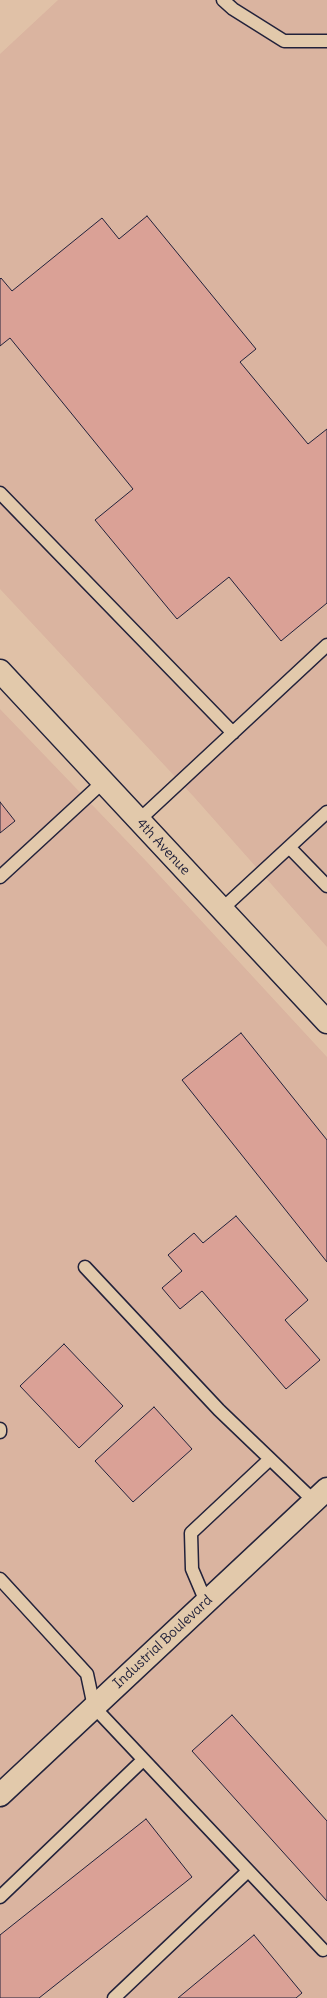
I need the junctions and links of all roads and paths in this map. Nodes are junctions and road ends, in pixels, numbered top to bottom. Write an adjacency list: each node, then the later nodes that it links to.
1 (223, 0): 2 (lane)
2 (327, 42)
3 (0, 493): 6 (lane)
4 (327, 645): 6 (lane)
5 (0, 671): 7 (street, 4th Avenue)
6 (233, 733): 9 (lane)
7 (103, 782): 9 (street, 4th Avenue); 11 (lane)
8 (327, 812): 10 (lane)
9 (139, 820): 13 (street, 4th Avenue)
10 (289, 847): 12 (lane); 13 (lane)
11 (0, 877)
12 (327, 886)
13 (222, 909): 14 (street, 4th Avenue)
14 (327, 1022)
15 (85, 1267): 16 (lane)
16 (270, 1459): 17 (lane); 19 (lane)
17 (321, 1495): 19 (street, Industrial Boulevard)
18 (0, 1579): 20 (lane)
19 (206, 1602): 20 (street, Industrial Boulevard)
20 (94, 1707): 21 (lane); 22 (street, Industrial Boulevard)
21 (143, 1760): 23 (lane); 24 (lane)
22 (0, 1795)
23 (248, 1871): 25 (lane); 26 (lane)
24 (0, 1897)
25 (323, 1950)
26 (114, 1998)

